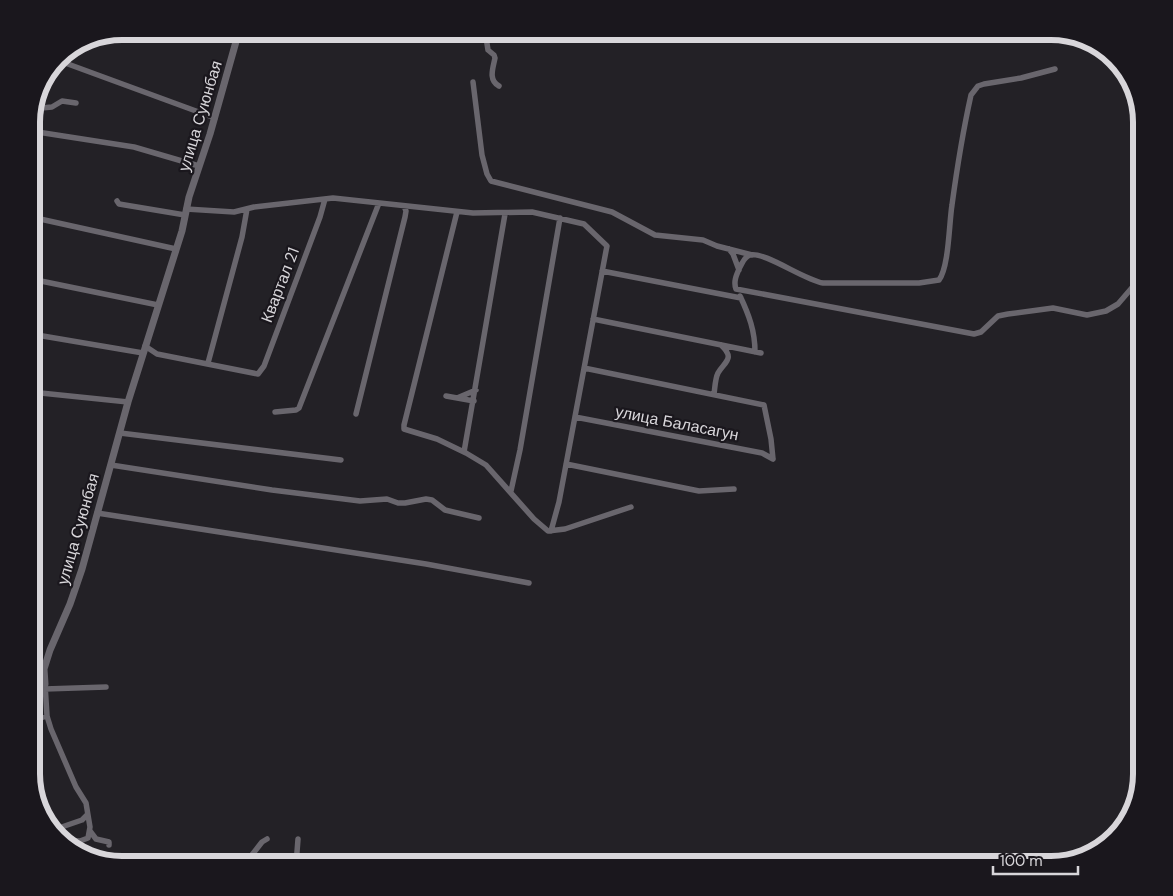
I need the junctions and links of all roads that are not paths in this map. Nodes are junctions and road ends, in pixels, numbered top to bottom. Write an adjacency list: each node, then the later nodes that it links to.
1 (237, 40): 9 (street, улица Суюнбая)
2 (486, 40): 6 (street)
3 (65, 63): 9 (street)
4 (1055, 69): 24 (street)
5 (472, 82): 23 (street)
6 (499, 86)
7 (76, 103): 8 (street)
8 (41, 108)
9 (215, 118): 11 (street, улица Суюнбая)
10 (40, 132): 11 (street)
11 (199, 166): 17 (street, улица Суюнбая)
12 (325, 200): 14 (street); 16 (street); 36 (street, Квартал 21)
13 (117, 201): 17 (street)
14 (379, 203): 15 (street); 45 (street)
15 (404, 206): 18 (street); 46 (street)
16 (247, 209): 17 (street); 36 (street)
17 (186, 212): 22 (street, улица Суюнбая)
18 (457, 212): 19 (street); 49 (street)
19 (505, 214): 20 (street); 38 (street)
20 (560, 218): 26 (street); 54 (street)
21 (40, 219): 22 (street)
22 (176, 249): 31 (street, улица Суюнбая)
23 (728, 249): 24 (street); 25 (street)
24 (752, 255): 25 (street)
25 (739, 270): 29 (street)
26 (602, 271): 30 (street); 32 (street)
27 (40, 281): 31 (street)
28 (1133, 286): 29 (street)
29 (736, 289): 30 (street)
30 (741, 298): 34 (street)
31 (158, 304): 35 (street, улица Суюнбая)
32 (593, 319): 34 (street); 37 (street)
33 (40, 335): 35 (street)
34 (721, 345): 40 (street)
35 (144, 349): 36 (street); 44 (street, улица Суюнбая)
36 (208, 363)
37 (584, 368): 40 (street); 47 (street)
38 (476, 390): 42 (street); 43 (street)
39 (40, 393): 44 (street)
40 (714, 394): 47 (street, улица Баласагун)
41 (446, 396): 42 (street)
42 (457, 398): 43 (street)
43 (474, 401): 49 (street)
44 (128, 402): 48 (street, улица Суюнбая)
45 (275, 412)
46 (356, 414)
47 (575, 418): 51 (street)
48 (120, 433): 50 (street); 52 (street, улица Суюнбая)
49 (464, 452): 54 (street)
50 (341, 460)
51 (566, 464): 53 (street); 58 (street)
52 (111, 466): 56 (street, улица Суюнбая); 57 (street)
53 (734, 489)
54 (511, 491): 58 (street)
55 (631, 507): 58 (street)
56 (97, 513): 59 (street); 61 (street, улица Суюнбая)
57 (479, 518)
58 (551, 531)
59 (529, 583)
60 (40, 687): 61 (street)
61 (45, 687): 62 (street); 63 (street, улица Суюнбая)
62 (106, 687)
63 (47, 716): 64 (street); 65 (street, улица Суюнбая)
64 (40, 718)
65 (87, 815): 66 (street); 67 (street)
66 (60, 828)
67 (90, 831): 69 (street); 71 (street)
68 (267, 839): 72 (street)
69 (74, 840)
70 (298, 840): 73 (street)
71 (110, 845)
72 (251, 856)
73 (297, 856)

